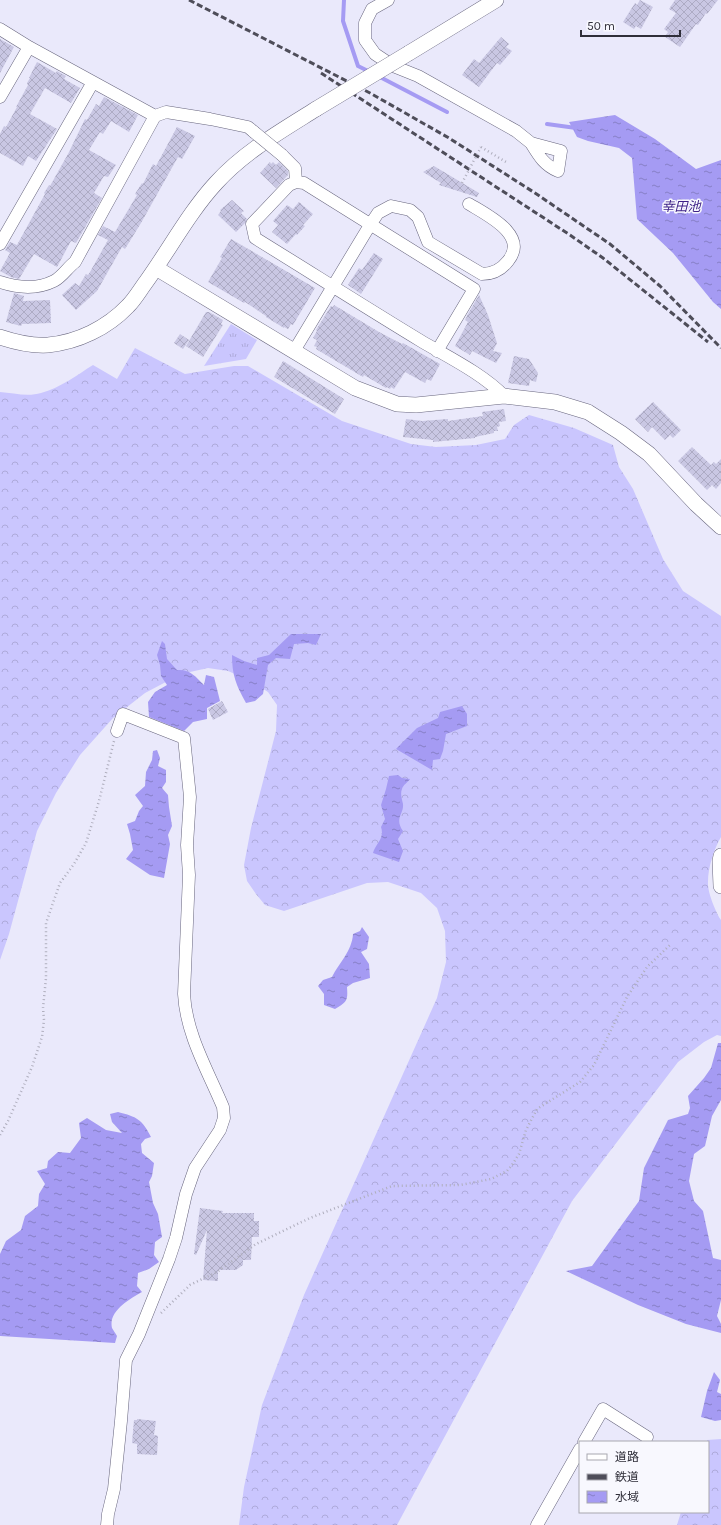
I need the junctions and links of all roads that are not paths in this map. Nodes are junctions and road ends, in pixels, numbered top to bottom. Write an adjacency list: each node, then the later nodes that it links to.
1 (388, 0): 8 (street)
2 (496, 0): 13 (street, bridge)
3 (0, 29): 4 (street)
4 (29, 47): 5 (street); 6 (street)
5 (92, 82): 7 (street); 12 (street)
6 (0, 97)
7 (155, 116): 9 (street, bridge); 14 (street)
8 (531, 143)
9 (296, 182): 11 (street); 15 (street)
10 (469, 204): 11 (street)
11 (370, 225): 15 (street); 18 (street)
12 (0, 244)
13 (156, 268): 16 (street); 17 (street)
14 (0, 282)
15 (332, 286): 17 (street); 18 (street)
16 (0, 337)
17 (294, 351): 19 (street)
18 (437, 351): 19 (street)
19 (504, 396): 20 (street)
20 (721, 527)
21 (117, 730): 27 (street)
22 (721, 856): 23 (street)
23 (721, 886)
24 (647, 1437): 25 (street)
25 (585, 1441)
26 (579, 1451): 28 (street)
27 (107, 1525)
28 (537, 1525)

